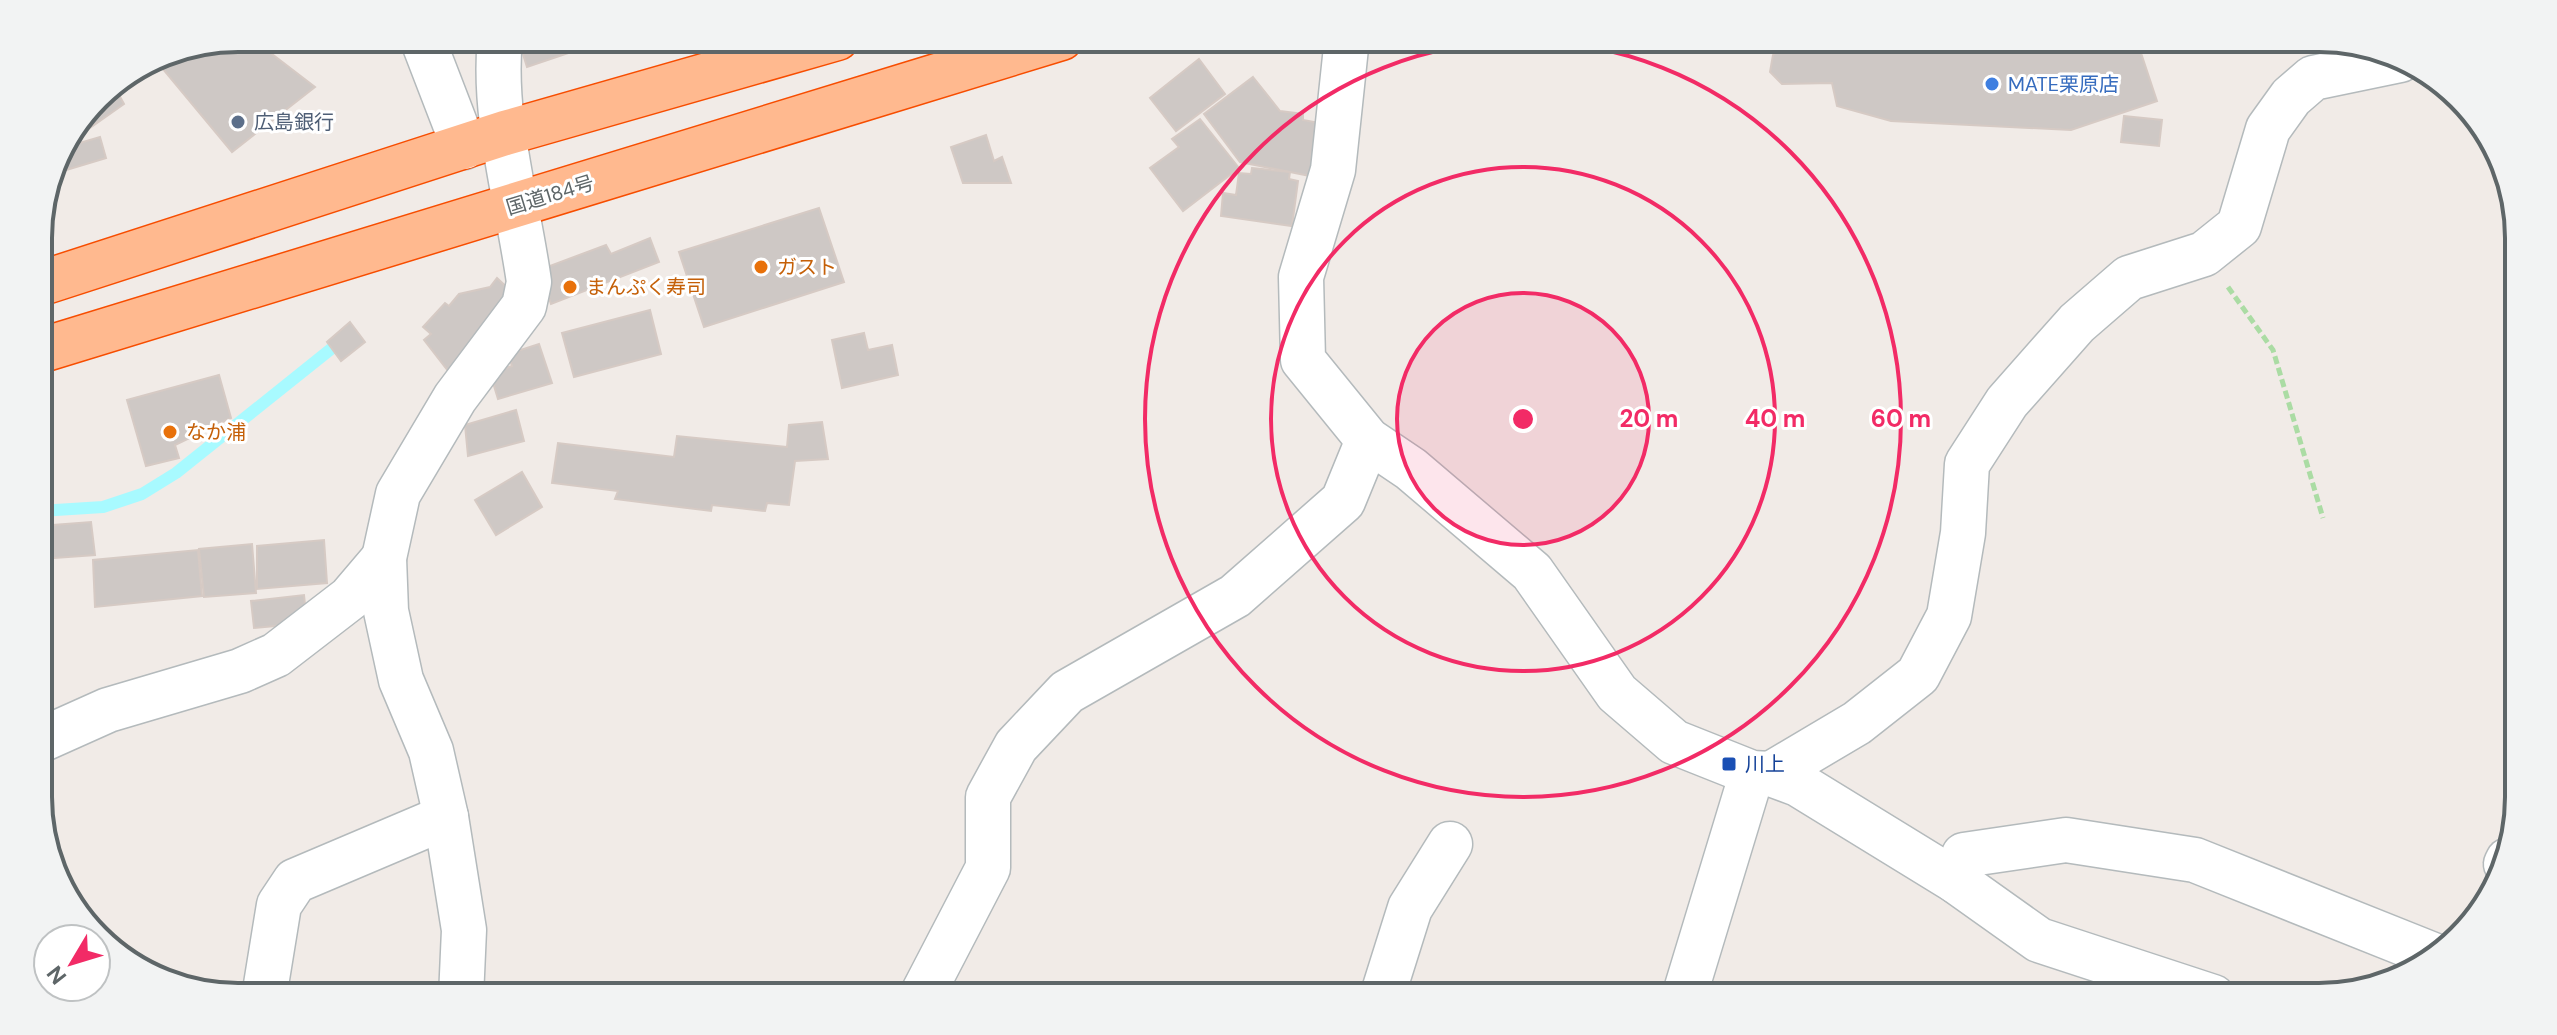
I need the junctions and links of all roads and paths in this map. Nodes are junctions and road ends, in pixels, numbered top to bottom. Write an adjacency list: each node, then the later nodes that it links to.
1 (427, 52): 8 (street)
2 (498, 52): 7 (street)
3 (788, 52): 7 (highway)
4 (1015, 52): 9 (highway, 国道184号)
5 (1346, 52): 13 (street)
6 (2383, 64): 10 (street)
7 (505, 133): 8 (highway); 9 (street)
8 (464, 147): 11 (highway)
9 (517, 205): 12 (highway, 国道184号); 15 (street)
10 (2204, 254): 14 (path); 17 (street)
11 (52, 280)
12 (52, 347)
13 (1368, 440): 17 (street); 24 (street)
14 (2323, 518)
15 (384, 558): 16 (street); 18 (street)
16 (52, 735)
17 (1762, 774): 20 (street); 26 (street)
18 (446, 817): 22 (street); 23 (street)
19 (1450, 844): 25 (street)
20 (1956, 881): 21 (street); 27 (street)
21 (2423, 951)
22 (266, 983)
23 (462, 983)
24 (928, 983)
25 (1386, 983)
26 (1689, 983)
27 (2170, 983)

